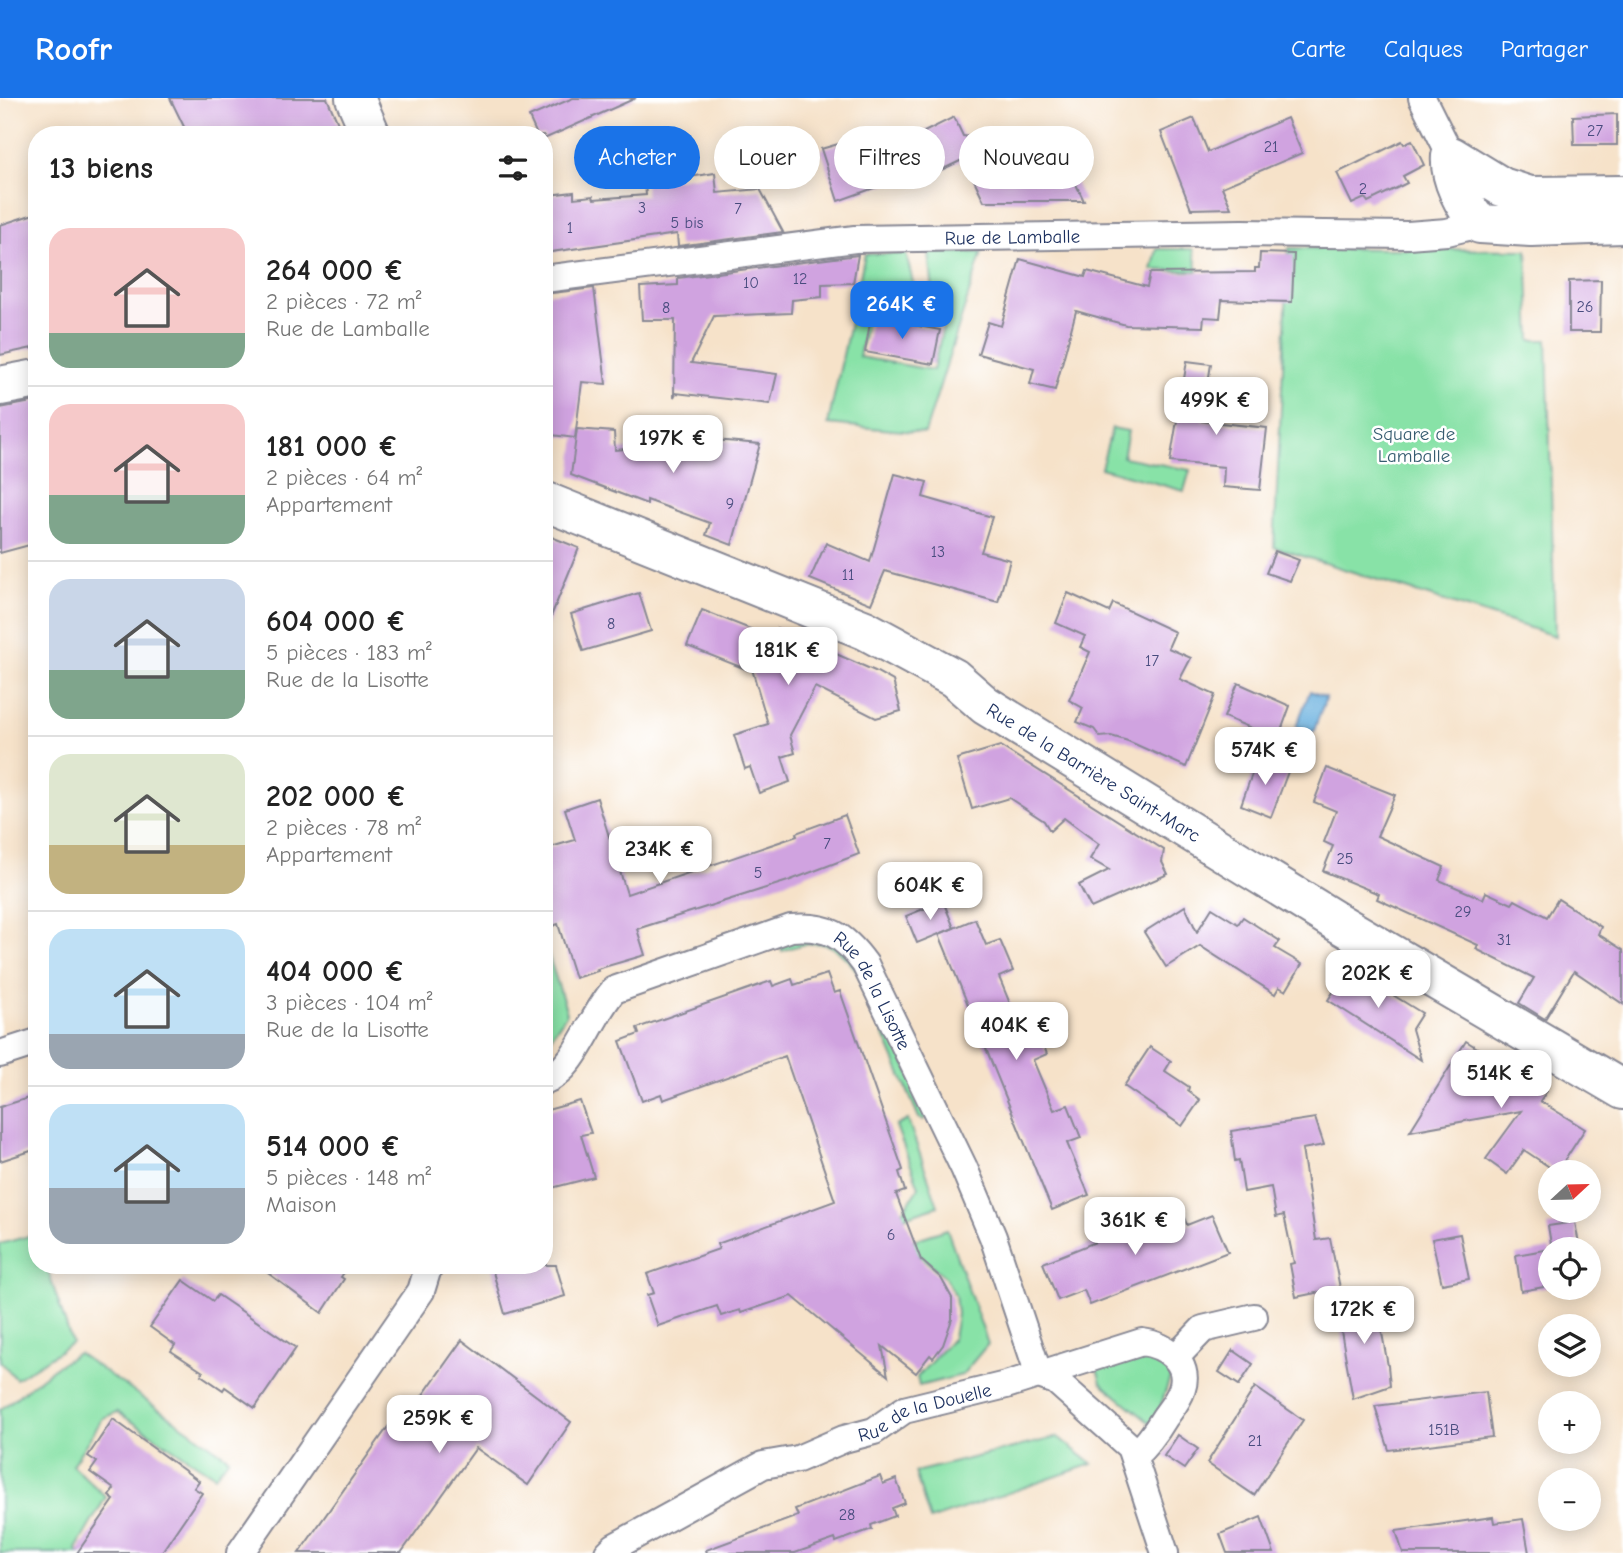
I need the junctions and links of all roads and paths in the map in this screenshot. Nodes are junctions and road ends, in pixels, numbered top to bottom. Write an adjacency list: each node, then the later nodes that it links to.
1 (355, 98): 3 (main road)
2 (1422, 98): 4 (street)
3 (367, 126)
4 (1451, 156): 5 (main road); 6 (main road)
5 (1623, 195)
6 (1480, 224): 7 (main road); 8 (street, Rue de Lamballe)
7 (1623, 224)
8 (553, 278)
9 (28, 381): 10 (main road)
10 (0, 386)
11 (553, 505): 15 (main road, Rue de la Barrière Saint-Marc)
12 (28, 1045): 13 (street)
13 (0, 1054)
14 (553, 1077): 19 (street, Rue de la Lisotte)
15 (1623, 1090)
16 (426, 1274): 21 (street)
17 (1254, 1317): 18 (street)
18 (1175, 1357): 19 (street, Rue de la Douelle); 20 (street)
19 (1039, 1375): 20 (street); 22 (street, Rue de la Douelle)
20 (1135, 1456): 23 (street)
21 (240, 1553)
22 (608, 1553)
23 (1165, 1553)

